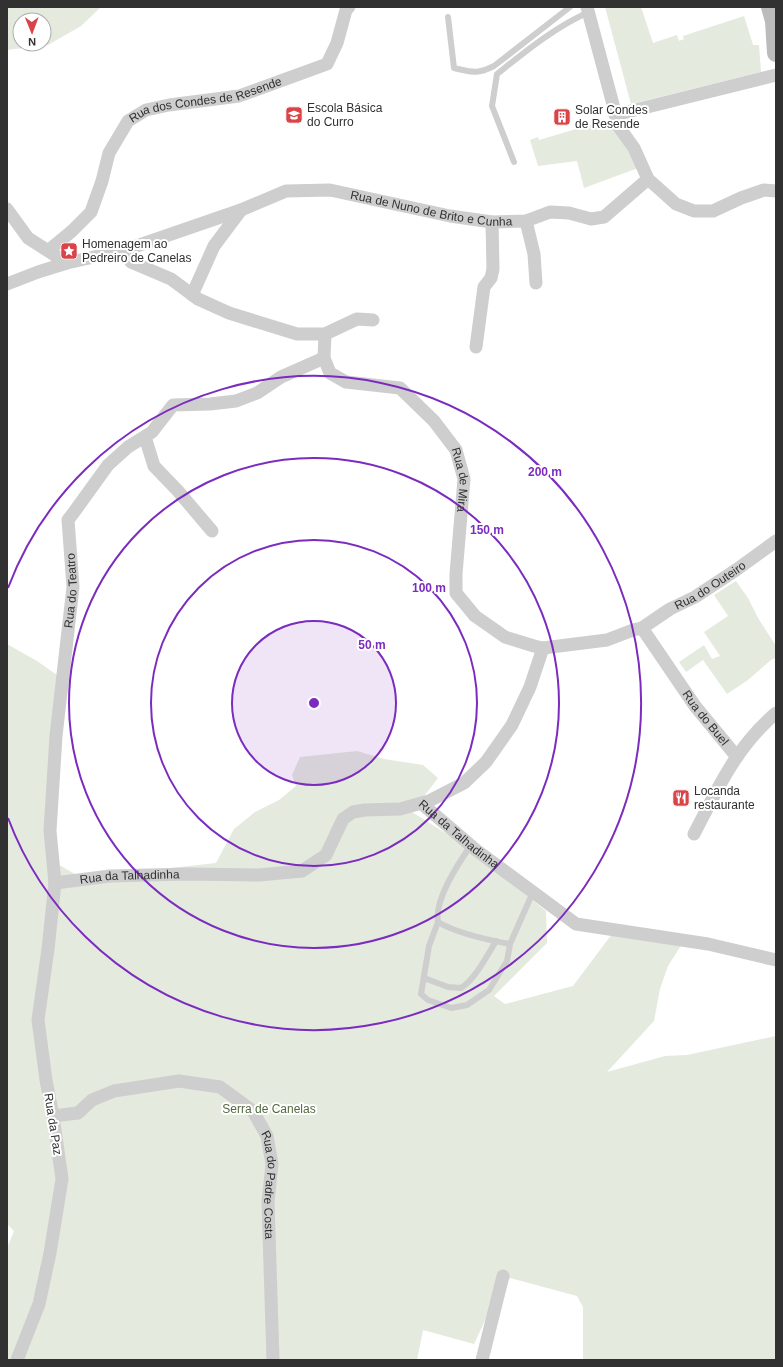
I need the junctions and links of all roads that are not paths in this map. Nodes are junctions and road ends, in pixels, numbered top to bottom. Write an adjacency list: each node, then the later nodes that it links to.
1 (349, 7): 16 (street, Rua dos Condes de Resende)
2 (570, 7): 5 (lane)
3 (588, 9): 8 (street); 9 (lane)
4 (773, 16): 6 (main road)
5 (448, 17)
6 (776, 53)
7 (776, 75): 8 (street)
8 (615, 115): 10 (street)
9 (514, 162)
10 (648, 179): 11 (street); 14 (street, Rua de Nuno de Brito e Cunha)
11 (776, 191)
12 (7, 209): 16 (street)
13 (241, 210): 15 (street, Rua de Nuno de Brito e Cunha); 17 (street, Rua de Nuno de Brito e Cunha); 21 (street)
14 (526, 221): 15 (street, Rua de Nuno de Brito e Cunha); 19 (street)
15 (492, 222): 24 (street)
16 (48, 250): 18 (street)
17 (125, 250): 18 (street, Rua de Nuno de Brito e Cunha); 21 (street)
18 (67, 263): 20 (street, Rua de Nuno de Brito e Cunha)
19 (536, 283)
20 (7, 284)
21 (192, 295): 23 (street)
22 (373, 320): 23 (street)
23 (325, 334): 25 (street)
24 (476, 347)
25 (324, 358): 26 (street, Rua do Teatro); 30 (street, Rua de Mira)
26 (145, 437): 27 (street); 36 (street, Rua do Teatro)
27 (212, 531)
28 (776, 541): 29 (street, Rua do Outeiro)
29 (642, 628): 30 (street, Rua de Mira); 32 (street, Rua do Buel)
30 (543, 648): 33 (street)
31 (776, 713): 32 (street, Rua do Buel)
32 (736, 757): 34 (street)
33 (420, 803): 35 (street, Rua da Talhadinha); 36 (street, Rua da Talhadinha)
34 (694, 834)
35 (471, 845): 37 (street, Rua da Talhadinha); 38 (lane)
36 (55, 883): 43 (street, Rua da Paz)
37 (533, 892): 40 (lane); 41 (street, Rua da Talhadinha)
38 (438, 922): 39 (lane); 42 (lane)
39 (496, 941): 40 (lane); 42 (lane)
40 (510, 944): 42 (lane)
41 (776, 960)
42 (424, 978)
43 (53, 1116): 45 (street, Rua da Paz); 46 (street, Rua do Padre Costa)
44 (503, 1276): 47 (street)
45 (16, 1360)
46 (273, 1360)
47 (482, 1360)

